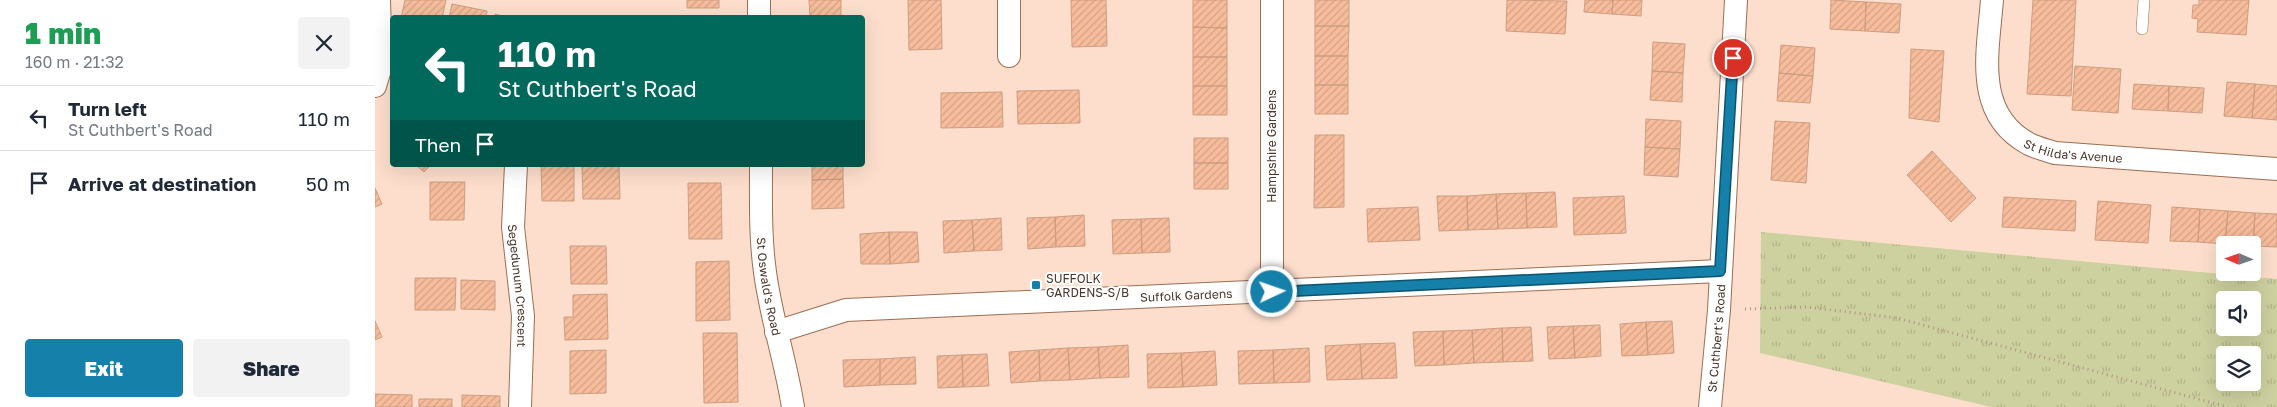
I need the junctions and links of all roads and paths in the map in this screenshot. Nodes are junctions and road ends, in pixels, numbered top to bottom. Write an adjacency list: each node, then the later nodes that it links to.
1 (379, 0): 11 (street)
2 (759, 0): 8 (street)
3 (1009, 0): 10 (street)
4 (1272, 0): 16 (street, Hampshire Gardens)
5 (1736, 0): 15 (street, St Cuthbert's Road)
6 (1992, 0): 14 (street, St Hilda's Avenue)
7 (2144, 0): 9 (lane)
8 (759, 15)
9 (2142, 29)
10 (1009, 56)
11 (383, 74)
12 (516, 167): 19 (street, Segedunum Crescent)
13 (761, 167): 18 (street, St Oswald's Road)
14 (2277, 169)
15 (1720, 271): 16 (street, Suffolk Gardens); 17 (street, St Cuthbert's Road)
16 (1272, 292): 18 (street, Suffolk Gardens)
17 (1719, 310): 21 (street, St Cuthbert's Road); 22 (path)
18 (776, 332): 20 (street, St Oswald's Road)
19 (520, 407)
20 (793, 407)
21 (1710, 407)
22 (2228, 407)

